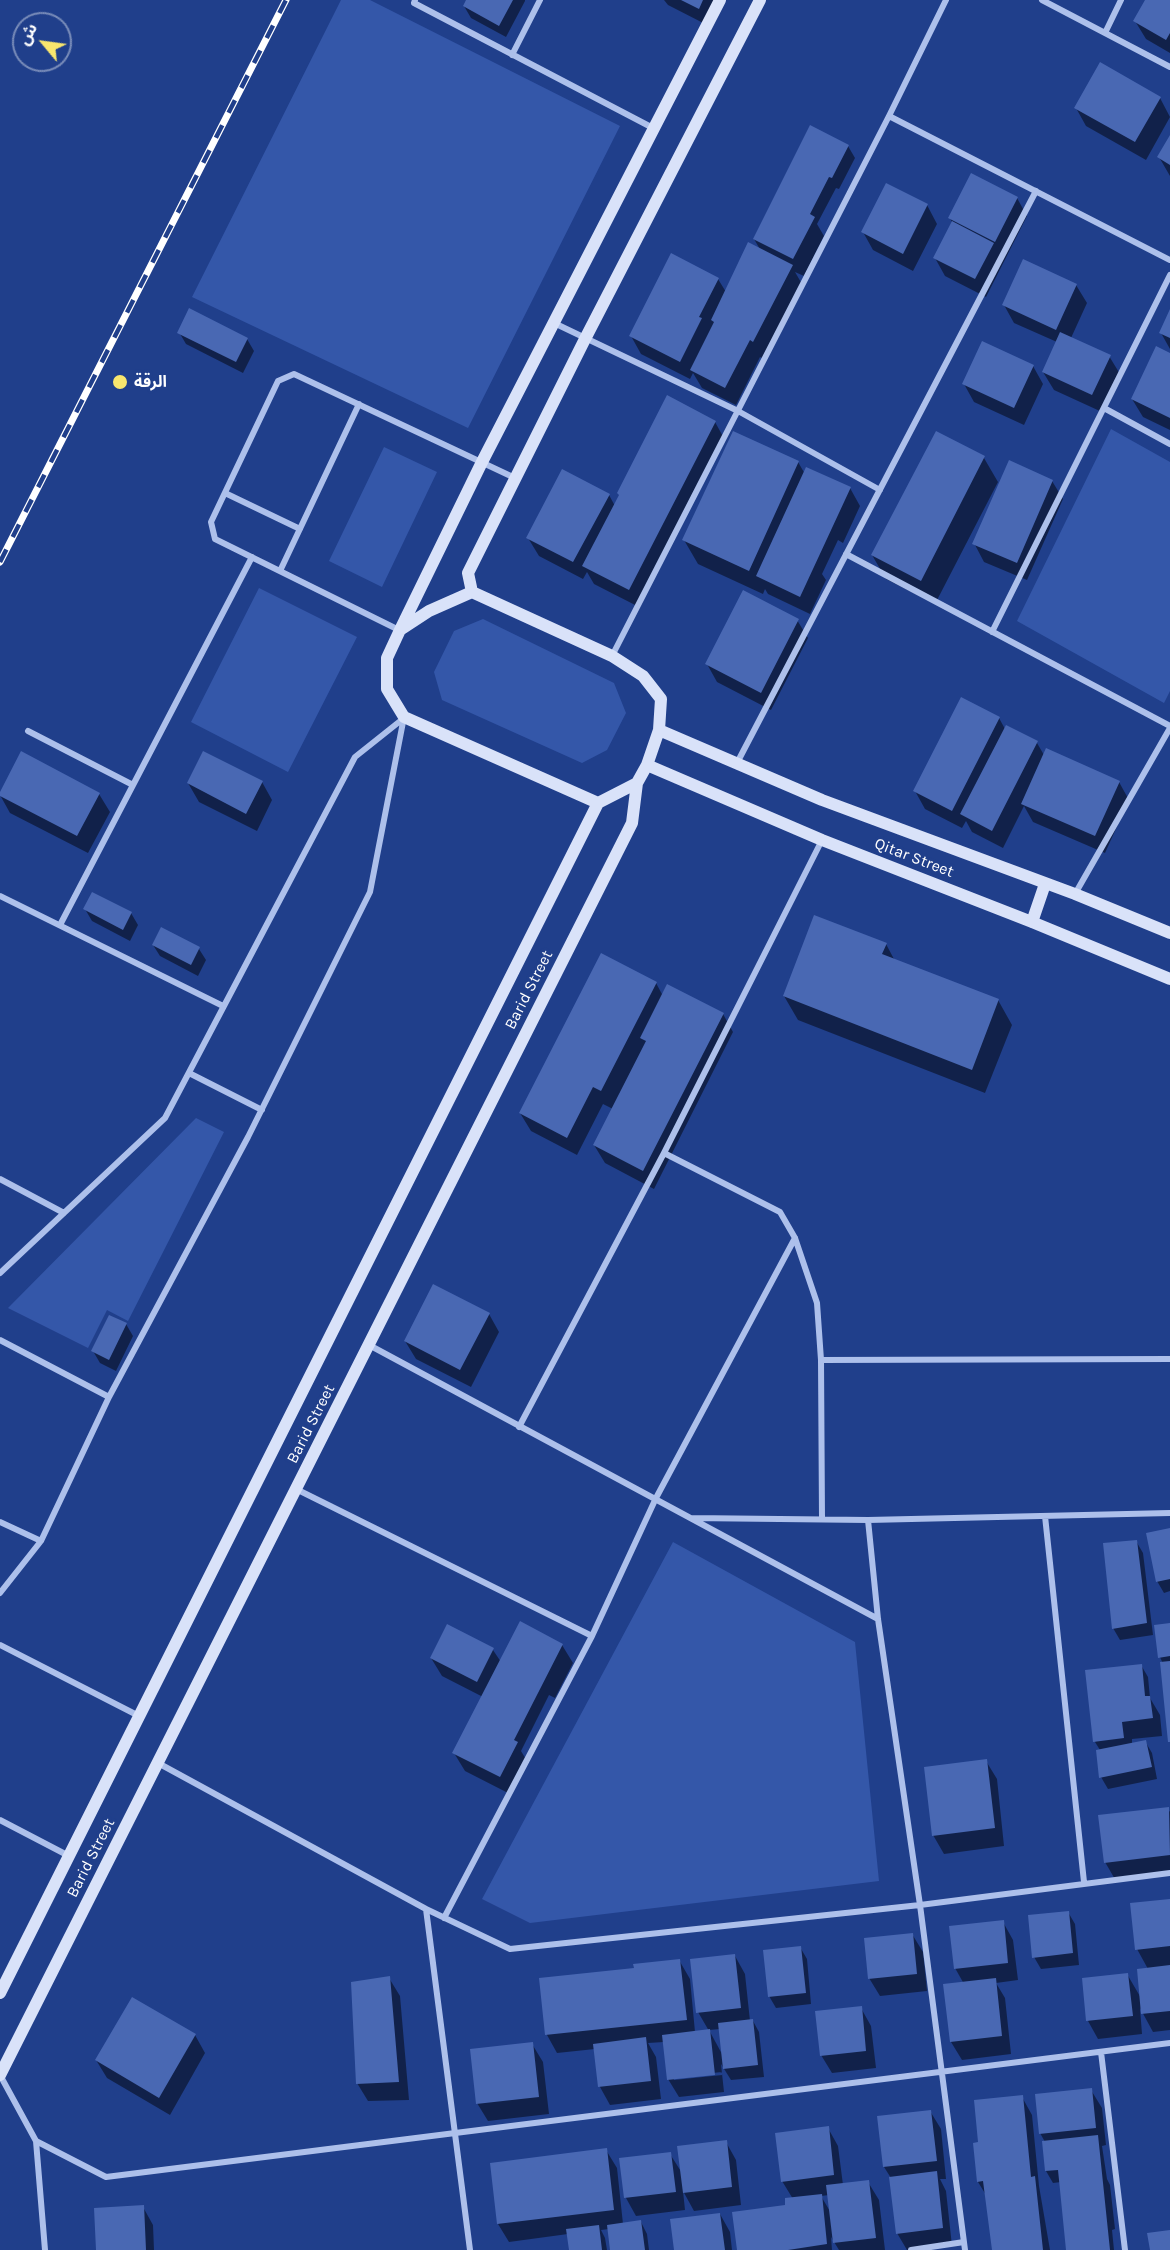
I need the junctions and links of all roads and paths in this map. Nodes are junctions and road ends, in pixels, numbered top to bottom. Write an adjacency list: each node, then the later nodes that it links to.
1 (415, 0): 9 (street)
2 (540, 0): 9 (street)
3 (720, 0): 12 (main road)
4 (760, 0): 17 (main road)
5 (946, 0): 11 (street)
6 (1042, 0): 8 (street)
7 (1121, 0): 8 (street)
8 (1105, 33): 10 (street)
9 (512, 56): 12 (street)
10 (1170, 67)
11 (889, 116): 13 (street); 20 (street)
12 (653, 128): 16 (main road)
13 (1036, 191): 14 (street); 24 (street)
14 (1170, 260)
15 (1170, 275): 19 (street)
16 (553, 323): 17 (street); 22 (main road)
17 (585, 339): 20 (street); 23 (main road)
18 (358, 404): 22 (street); 25 (street); 26 (street)
19 (1104, 408): 21 (street); 32 (street)
20 (738, 411): 24 (street); 33 (street)
21 (1170, 444)
22 (482, 462): 23 (street); 31 (main road)
23 (515, 478): 30 (main road)
24 (880, 490): 27 (street)
25 (225, 493): 26 (street); 28 (street)
26 (300, 529): 29 (street)
27 (846, 554): 32 (street); 38 (street)
28 (252, 557): 29 (street); 41 (street)
29 (280, 571): 31 (street)
30 (472, 592): 31 (main road); 33 (main road)
31 (400, 630): 34 (main road)
32 (992, 632): 35 (street)
33 (612, 656): 37 (main road)
34 (404, 717): 42 (main road); 51 (street); 53 (street)
35 (1170, 727): 45 (street)
36 (28, 730): 41 (street)
37 (659, 730): 38 (main road, Qitar Street); 39 (main road)
38 (736, 764): 44 (main road, Qitar Street)
39 (647, 765): 40 (main road); 43 (main road, Qitar Street)
40 (637, 783): 42 (main road); 60 (main road, Barid Street)
41 (133, 785): 48 (street)
42 (598, 803): 78 (main road, Barid Street)
43 (822, 840): 47 (main road, Qitar Street); 54 (street)
44 (1045, 884): 45 (main road, Qitar Street); 47 (main road)
45 (1075, 894): 49 (main road, Qitar Street)
46 (0, 896): 48 (street)
47 (1032, 922): 50 (main road, Qitar Street)
48 (60, 925): 51 (street)
49 (1170, 933)
50 (1169, 975)
51 (223, 1006): 52 (street)
52 (189, 1073): 53 (street); 56 (street)
53 (262, 1110): 63 (street)
54 (664, 1153): 57 (street); 64 (street)
55 (0, 1179): 56 (street)
56 (64, 1213): 58 (street)
57 (795, 1238): 62 (street); 66 (street)
58 (0, 1273)
59 (0, 1340): 63 (street)
60 (369, 1345): 64 (street); 65 (main road, Barid Street)
61 (1170, 1359): 62 (street)
62 (821, 1360): 70 (street)
63 (109, 1397): 73 (street)
64 (519, 1427): 66 (street)
65 (296, 1489): 76 (street); 79 (main road, Barid Street)
66 (656, 1498): 69 (street); 76 (street)
67 (1170, 1513): 68 (street)
68 (1045, 1516): 71 (street); 83 (street)
69 (690, 1518): 70 (street); 75 (street)
70 (822, 1519): 71 (street)
71 (868, 1520): 75 (street)
72 (0, 1522): 73 (street)
73 (41, 1541): 74 (street)
74 (0, 1593)
75 (878, 1620): 84 (street)
76 (592, 1636): 86 (street)
77 (0, 1646): 78 (street)
78 (139, 1716): 81 (main road, Barid Street)
79 (158, 1762): 85 (street); 91 (main road, Barid Street)
80 (0, 1820): 81 (street)
81 (69, 1856): 87 (main road, Barid Street)
82 (1170, 1873): 83 (street)
83 (1084, 1882): 84 (street)
84 (920, 1905): 86 (street); 90 (street)
85 (426, 1909): 86 (street); 92 (street)
86 (444, 1918)
87 (0, 1993)
88 (1170, 2043): 89 (street)
89 (1101, 2052): 90 (street); 99 (street)
90 (943, 2072): 92 (street); 94 (street)
91 (0, 2075): 93 (street)
92 (455, 2133): 93 (street); 96 (street)
93 (36, 2141): 95 (street)
94 (964, 2242): 97 (street); 98 (street)
95 (45, 2250)
96 (470, 2250)
97 (911, 2250)
98 (965, 2250)
99 (1125, 2250)

